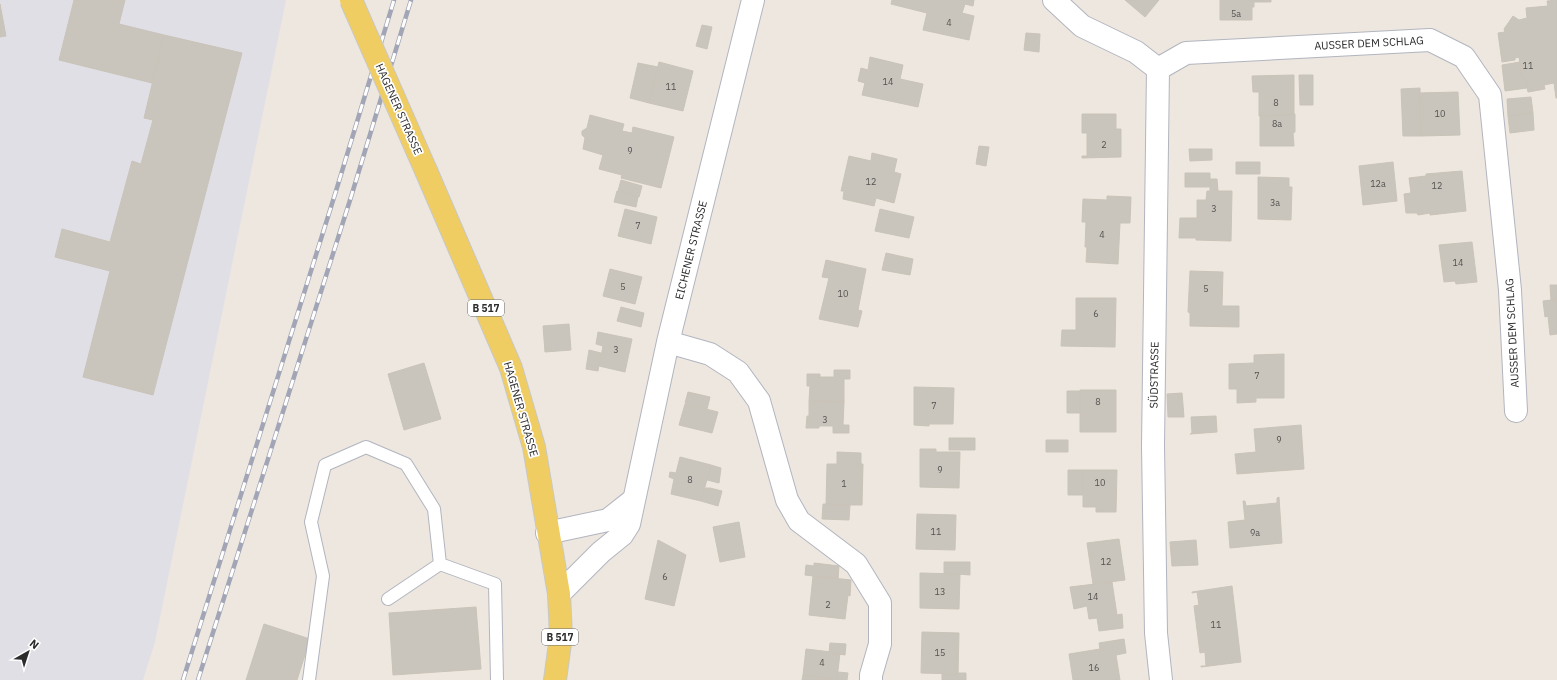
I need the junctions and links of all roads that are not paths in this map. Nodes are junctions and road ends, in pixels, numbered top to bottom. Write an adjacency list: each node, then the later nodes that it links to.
1 (351, 0): 8 (main road, HAGENER STRASSE / B 517, bridge)
2 (753, 0): 5 (street, EICHENER STRASSE)
3 (1054, 0): 4 (street)
4 (1158, 69): 6 (street, AUSSER DEM SCHLAG); 16 (street, SÜDSTRASSE)
5 (668, 342): 7 (street, EICHENER STRASSE); 15 (street)
6 (1516, 411)
7 (632, 501): 8 (street); 10 (street, EICHENER STRASSE)
8 (547, 533): 10 (main road, HAGENER STRASSE / B 517)
9 (440, 564): 11 (lane); 12 (lane); 13 (lane)
10 (559, 594): 14 (main road, HAGENER STRASSE / B 517)
11 (388, 599)
12 (309, 680)
13 (497, 680)
14 (556, 680)
15 (871, 680)
16 (1161, 680)

